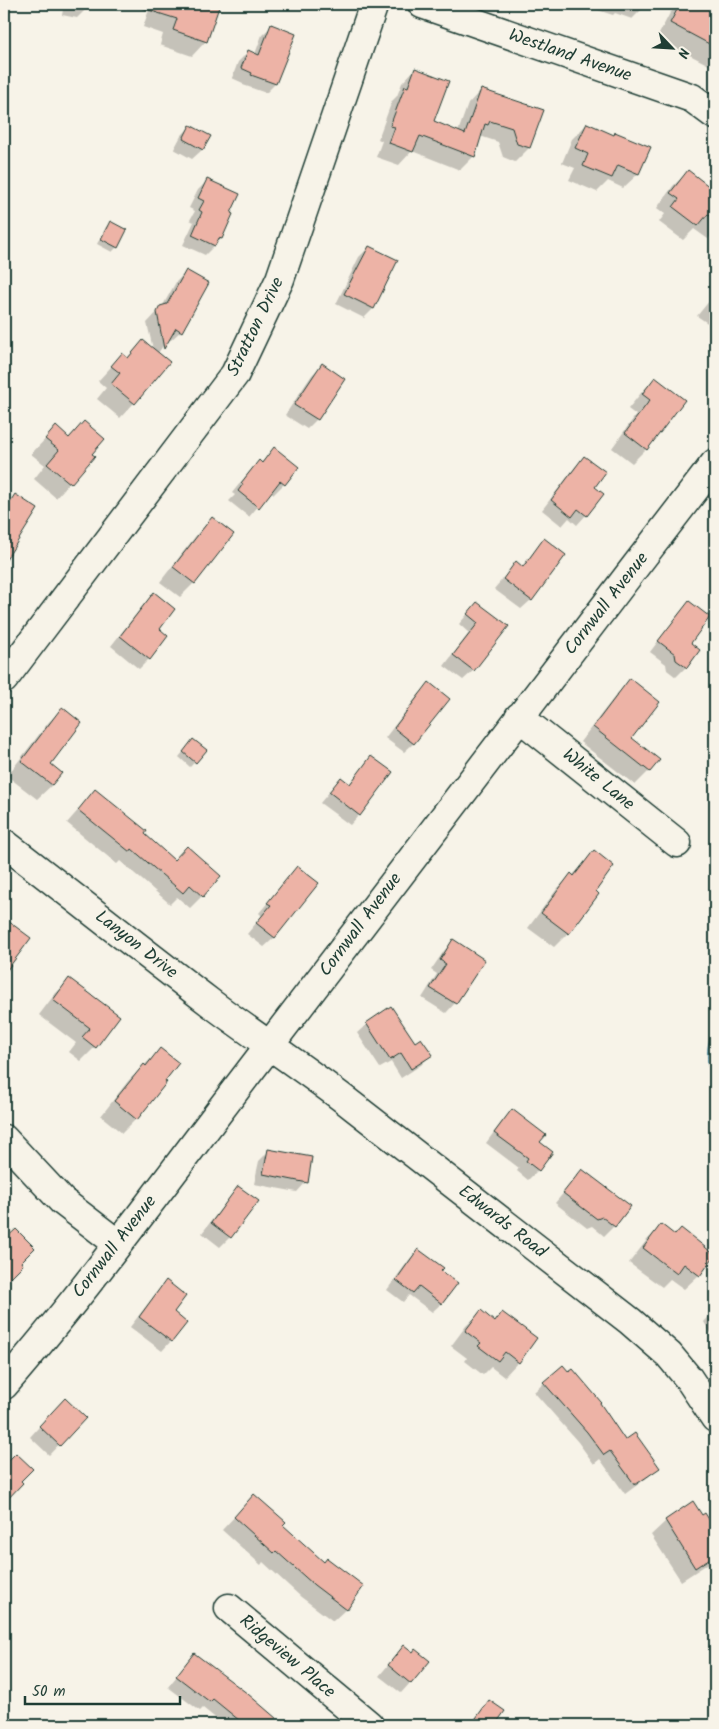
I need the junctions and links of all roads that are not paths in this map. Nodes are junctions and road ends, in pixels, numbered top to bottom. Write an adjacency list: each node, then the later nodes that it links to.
1 (374, 4): 5 (street, Stratton Drive)
2 (422, 4): 3 (street, Westland Avenue)
3 (715, 115)
4 (715, 463): 6 (street, Cornwall Avenue)
5 (4, 679)
6 (519, 717): 8 (street, White Lane); 9 (street, Cornwall Avenue)
7 (4, 843): 9 (street, Lanyon Drive)
8 (676, 843)
9 (270, 1045): 11 (street, Cornwall Avenue); 13 (street, Edwards Road)
10 (4, 1139): 11 (street)
11 (118, 1244): 12 (street, Cornwall Avenue)
12 (4, 1386)
13 (715, 1418)
14 (229, 1608): 15 (street, Ridgeview Place)
15 (369, 1725)

